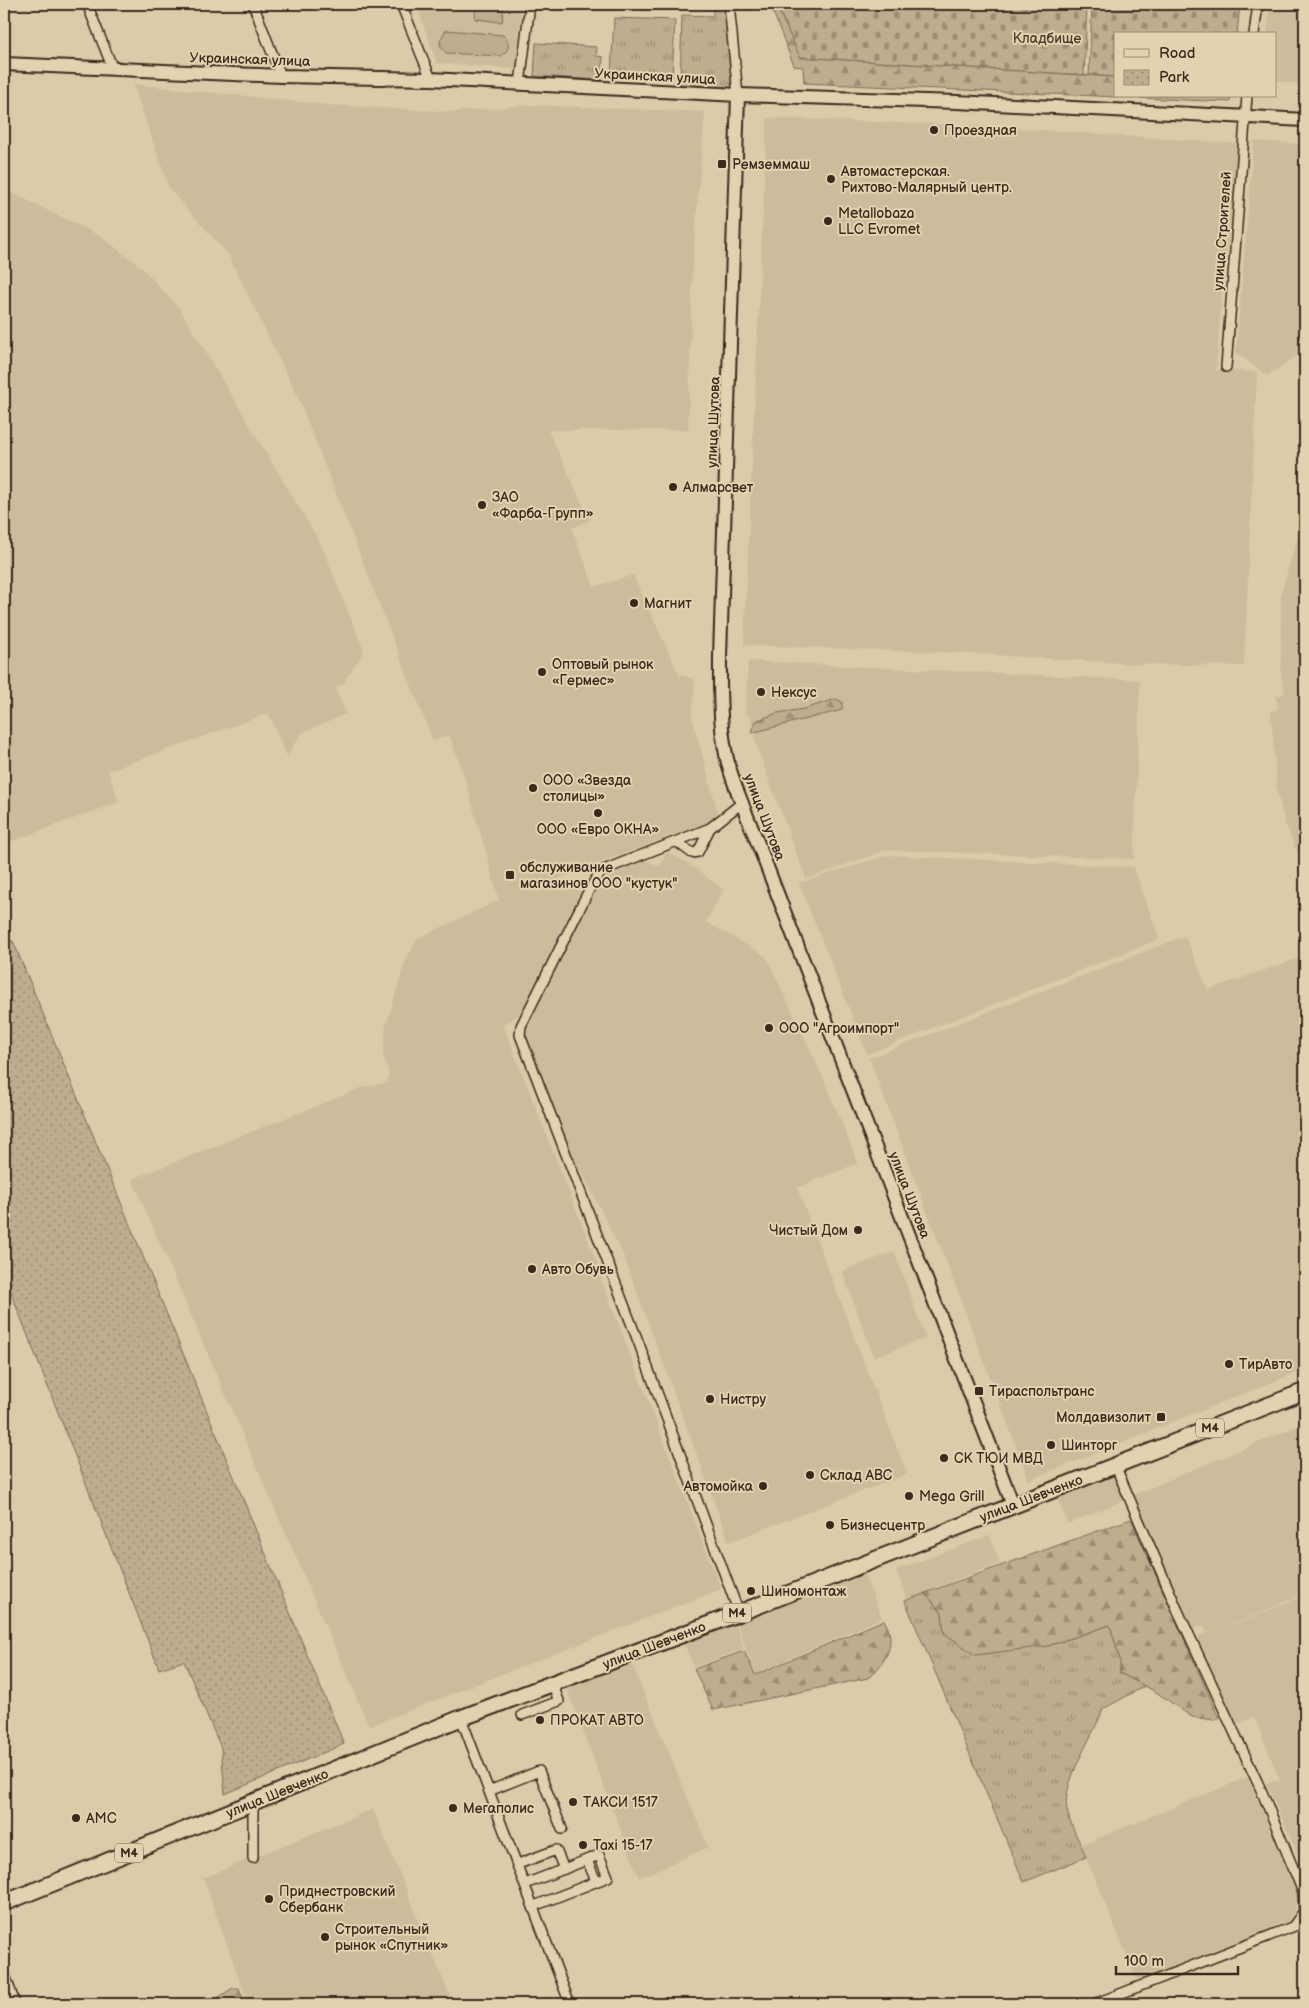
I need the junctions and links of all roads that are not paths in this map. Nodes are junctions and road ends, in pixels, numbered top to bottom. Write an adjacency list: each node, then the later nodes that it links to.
1 (87, 4): 9 (street)
2 (253, 4): 10 (street)
3 (401, 4): 11 (street)
4 (530, 4): 12 (street)
5 (729, 4): 13 (street)
6 (1258, 4): 7 (street)
7 (1254, 32)
8 (4, 64): 9 (street, Украинская улица)
9 (113, 69): 10 (street, Украинская улица)
10 (281, 76): 11 (street, Украинская улица)
11 (430, 79): 12 (street, Украинская улица)
12 (520, 84): 13 (street, Украинская улица)
13 (738, 95): 15 (street, Украинская улица); 18 (street, улица Шутова)
14 (1247, 98): 15 (street, улица Строителей)
15 (1245, 116): 16 (street, Украинская улица); 17 (street, улица Строителей)
16 (1305, 120)
17 (1226, 367)
18 (743, 802): 19 (street); 23 (street, улица Шутова)
19 (710, 828): 20 (street); 20 (street)
20 (677, 842): 24 (street)
21 (1305, 1391): 22 (highway, улица Шевченко / M4)
22 (1115, 1465): 23 (highway, улица Шевченко / M4); 37 (street)
23 (1013, 1505): 24 (highway, улица Шевченко / M4)
24 (739, 1613): 25 (highway, улица Шевченко / M4)
25 (552, 1683): 26 (street); 27 (highway, улица Шевченко / M4)
26 (522, 1715)
27 (461, 1718): 28 (street); 29 (highway, улица Шевченко / M4)
28 (489, 1791): 30 (street); 33 (street)
29 (254, 1802): 31 (street); 38 (highway, улица Шевченко / M4)
30 (562, 1829)
31 (253, 1858)
32 (587, 1860): 34 (street); 35 (street); 35 (street)
33 (518, 1864): 34 (street); 36 (street)
34 (564, 1869): 36 (street)
35 (596, 1881): 39 (street)
36 (526, 1884): 39 (street)
37 (1304, 1895): 41 (street)
38 (4, 1905)
39 (534, 1906): 44 (street)
40 (1305, 1922): 41 (street)
41 (1291, 1928): 45 (street)
42 (4, 1972): 43 (street)
43 (15, 2004)
44 (570, 2004)
45 (1094, 2004)

